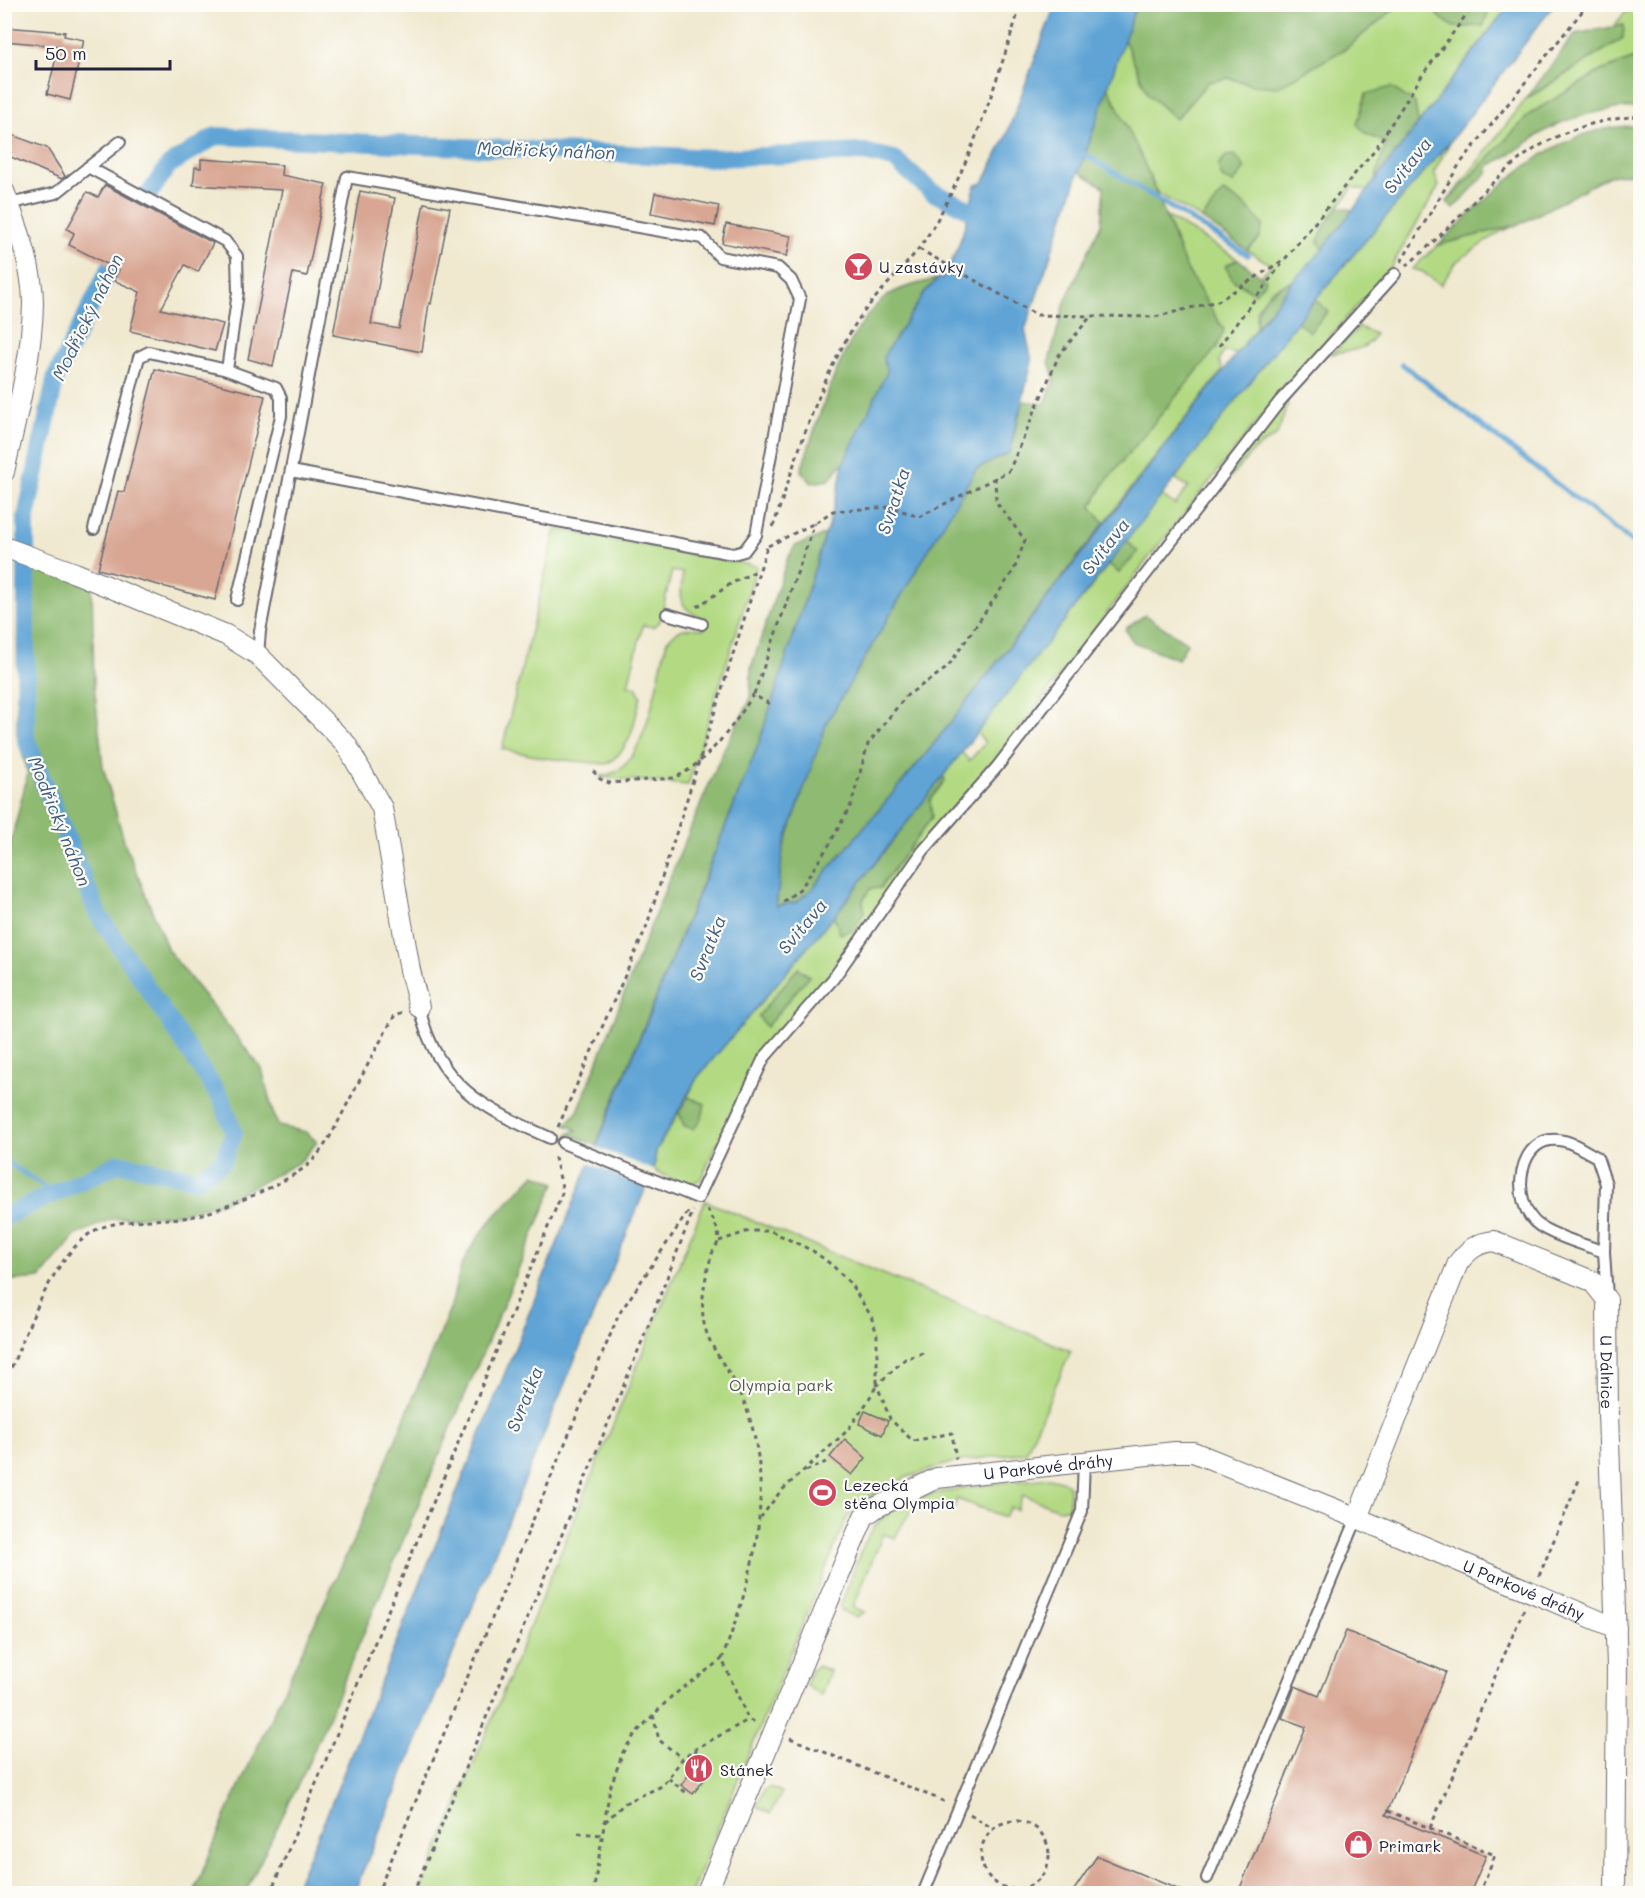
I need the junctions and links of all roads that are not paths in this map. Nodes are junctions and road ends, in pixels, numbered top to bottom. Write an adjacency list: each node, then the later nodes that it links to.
1 (120, 142): 2 (lane)
2 (88, 167): 3 (lane); 5 (lane)
3 (7, 198): 7 (street)
4 (1395, 274): 16 (lane)
5 (226, 369): 8 (lane); 10 (lane)
6 (291, 471): 6 (lane); 13 (lane)
7 (4, 472)
8 (94, 529)
9 (7, 549): 13 (street)
10 (237, 600)
11 (667, 615): 12 (lane)
12 (702, 624)
13 (258, 655): 14 (street)
14 (419, 1007): 15 (lane)
15 (550, 1138)
16 (563, 1143)
17 (1604, 1252): 17 (lane); 18 (lane)
18 (1607, 1300): 20 (street); 21 (street, U Dálnice)
19 (1084, 1462): 20 (street, U Parkové dráhy); 23 (street, U Parkové dráhy); 24 (lane)
20 (1357, 1518): 21 (street, U Parkové dráhy); 22 (lane)
21 (1616, 1628): 25 (street, U Dálnice)
22 (1207, 1878)
23 (706, 1893)
24 (923, 1893)
25 (1615, 1893)

